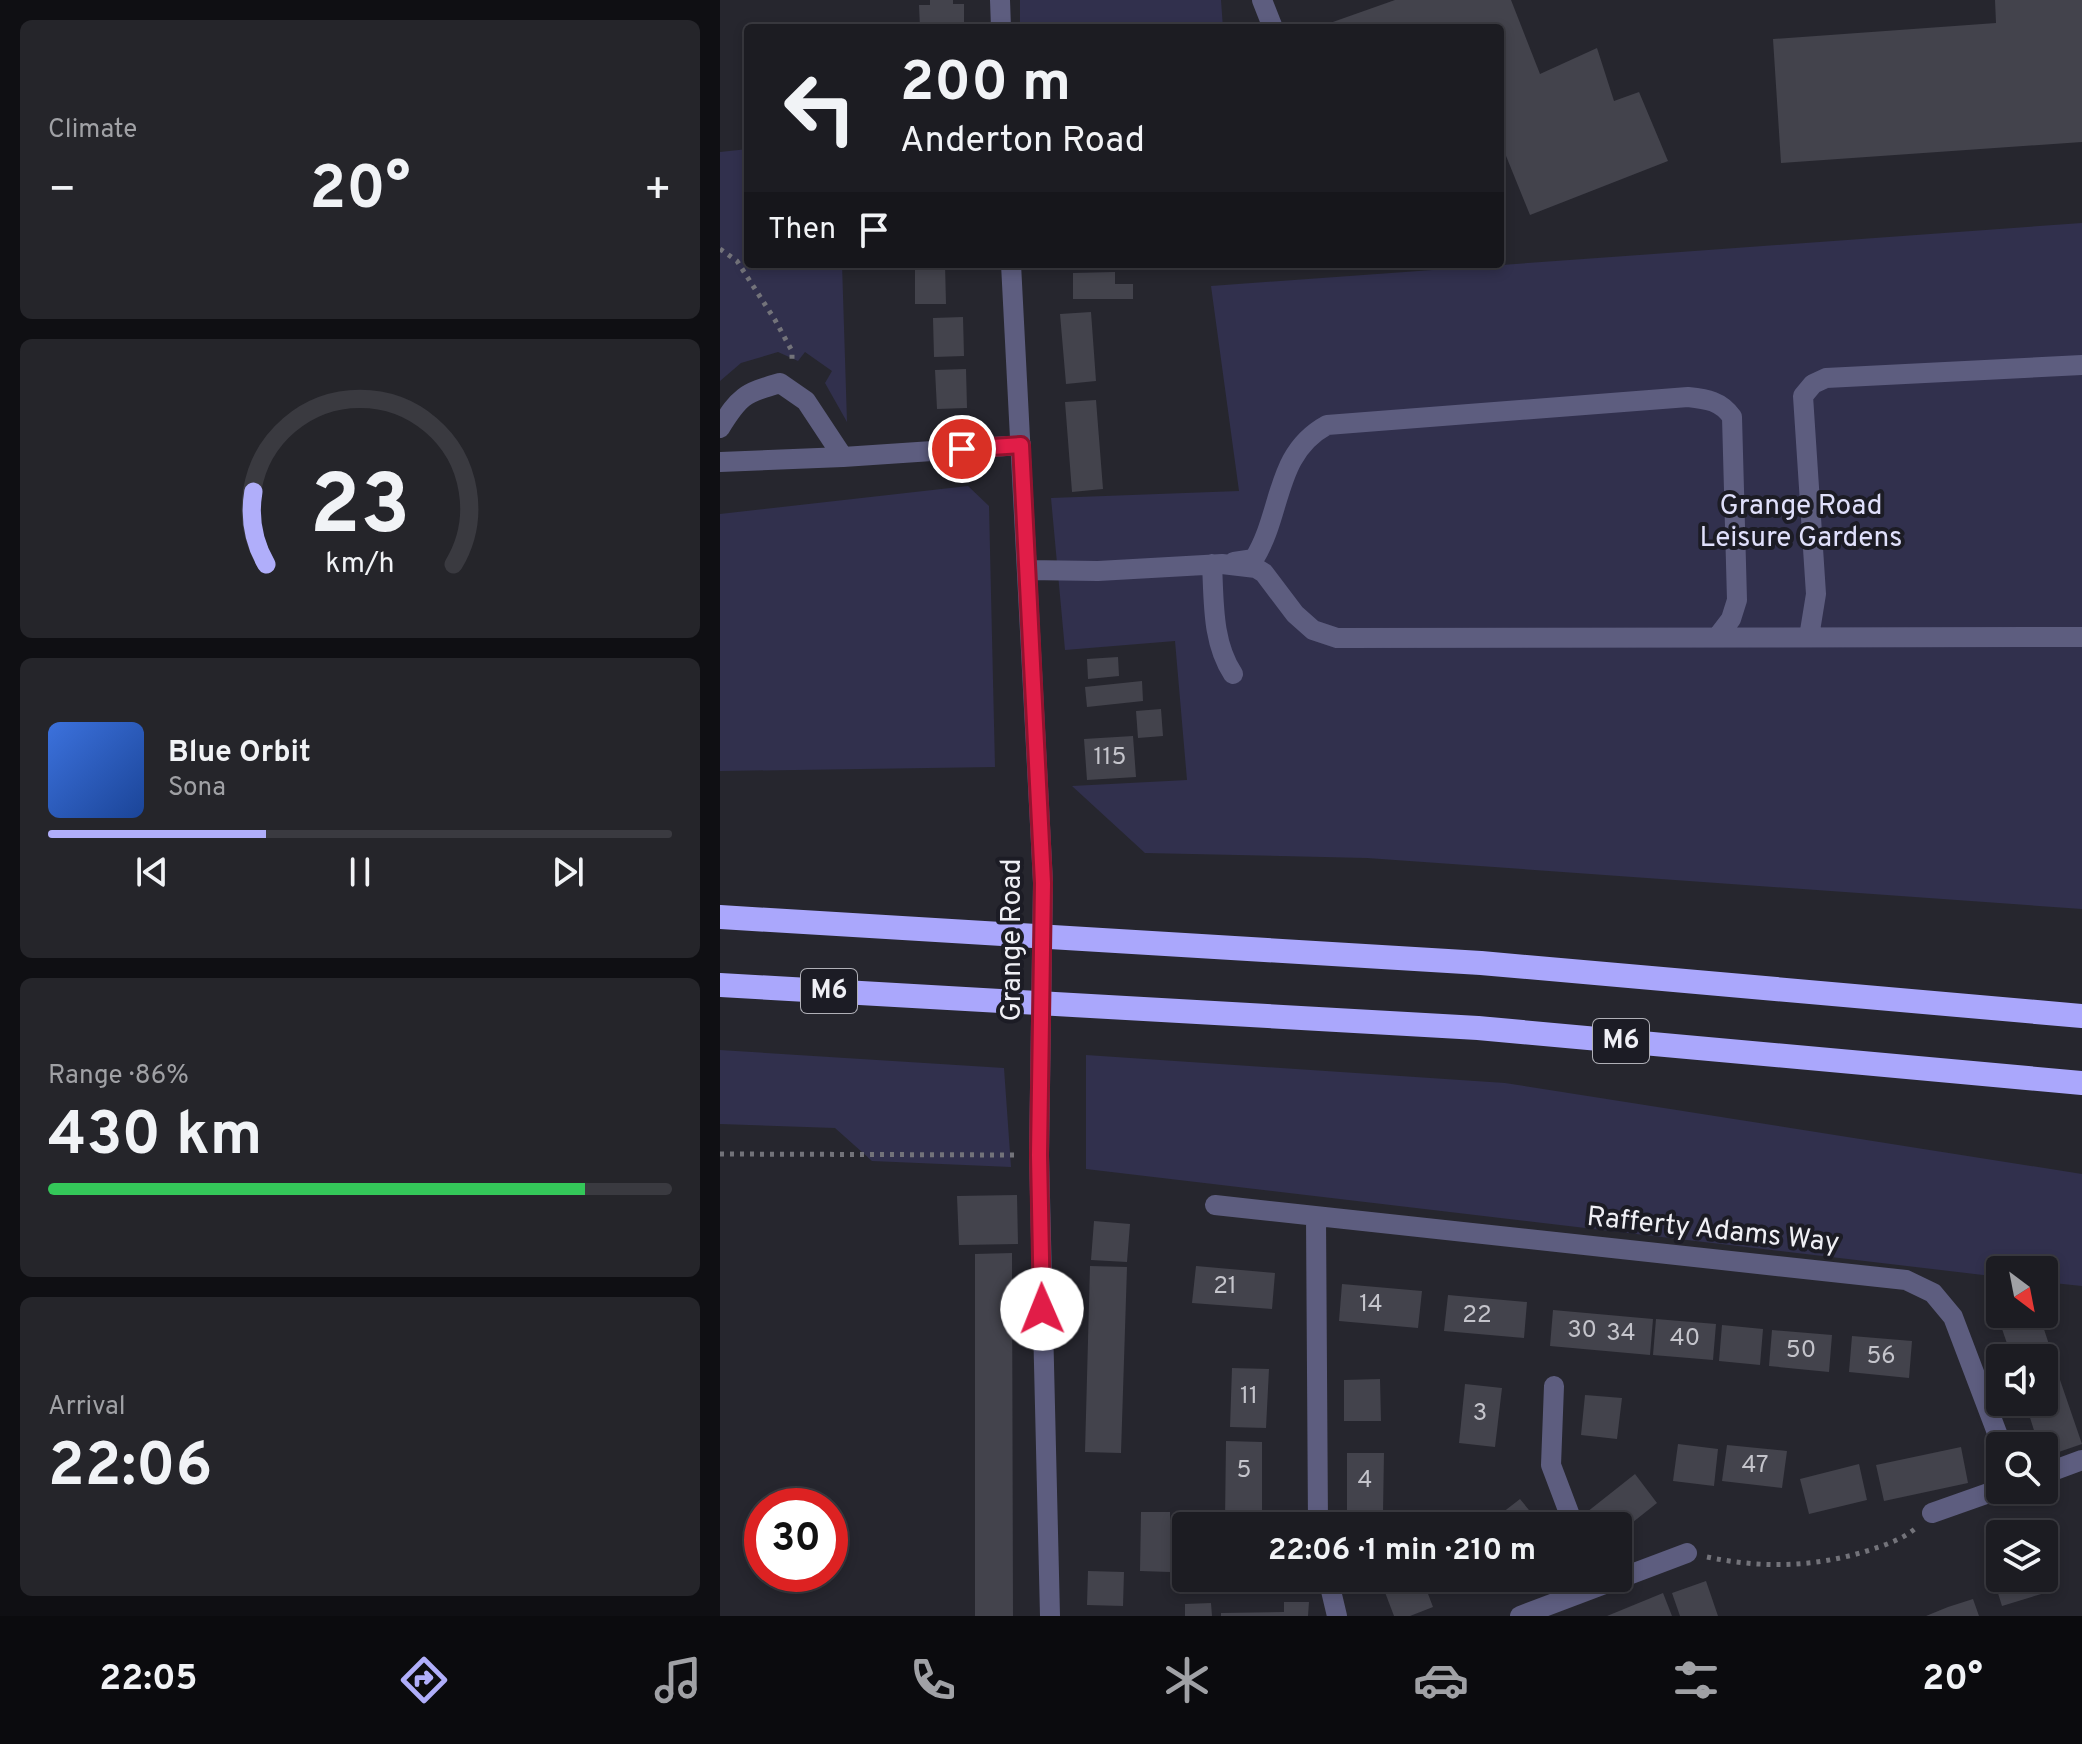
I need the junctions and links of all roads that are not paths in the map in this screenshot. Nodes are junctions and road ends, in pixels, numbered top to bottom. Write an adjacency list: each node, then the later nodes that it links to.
1 (1000, 0): 3 (street)
2 (1262, 0): 4 (street)
3 (1001, 24)
4 (1271, 24)
5 (1011, 268): 8 (street, Grange Road)
6 (2082, 365): 14 (street)
7 (720, 428): 9 (street)
8 (1021, 445): 9 (street); 12 (street, Grange Road)
9 (843, 457): 10 (street)
10 (720, 462)
11 (1217, 564): 12 (street); 13 (street); 13 (street); 16 (street)
12 (1027, 570): 36 (street, Grange Road)
13 (1718, 636): 14 (street)
14 (1809, 637): 15 (street)
15 (2082, 637)
16 (1233, 674)
17 (720, 917): 19 (highway, M6)
18 (720, 985): 20 (highway, M6)
19 (2082, 1016)
20 (2082, 1083)
21 (1215, 1205): 22 (street, Rafferty Adams Way)
22 (1316, 1217): 24 (street, Rafferty Adams Way); 28 (street)
23 (1554, 1386): 29 (street)
24 (1997, 1432)
25 (2082, 1460): 26 (street)
26 (2058, 1469)
27 (1986, 1494): 30 (street)
28 (1318, 1512)
29 (1569, 1512)
30 (1932, 1513)
31 (1687, 1553): 32 (street)
32 (1632, 1570)
33 (1331, 1592): 37 (street)
34 (1582, 1592): 35 (street)
35 (1557, 1609): 38 (street)
36 (1050, 1616)
37 (1337, 1616)
38 (1520, 1616)

